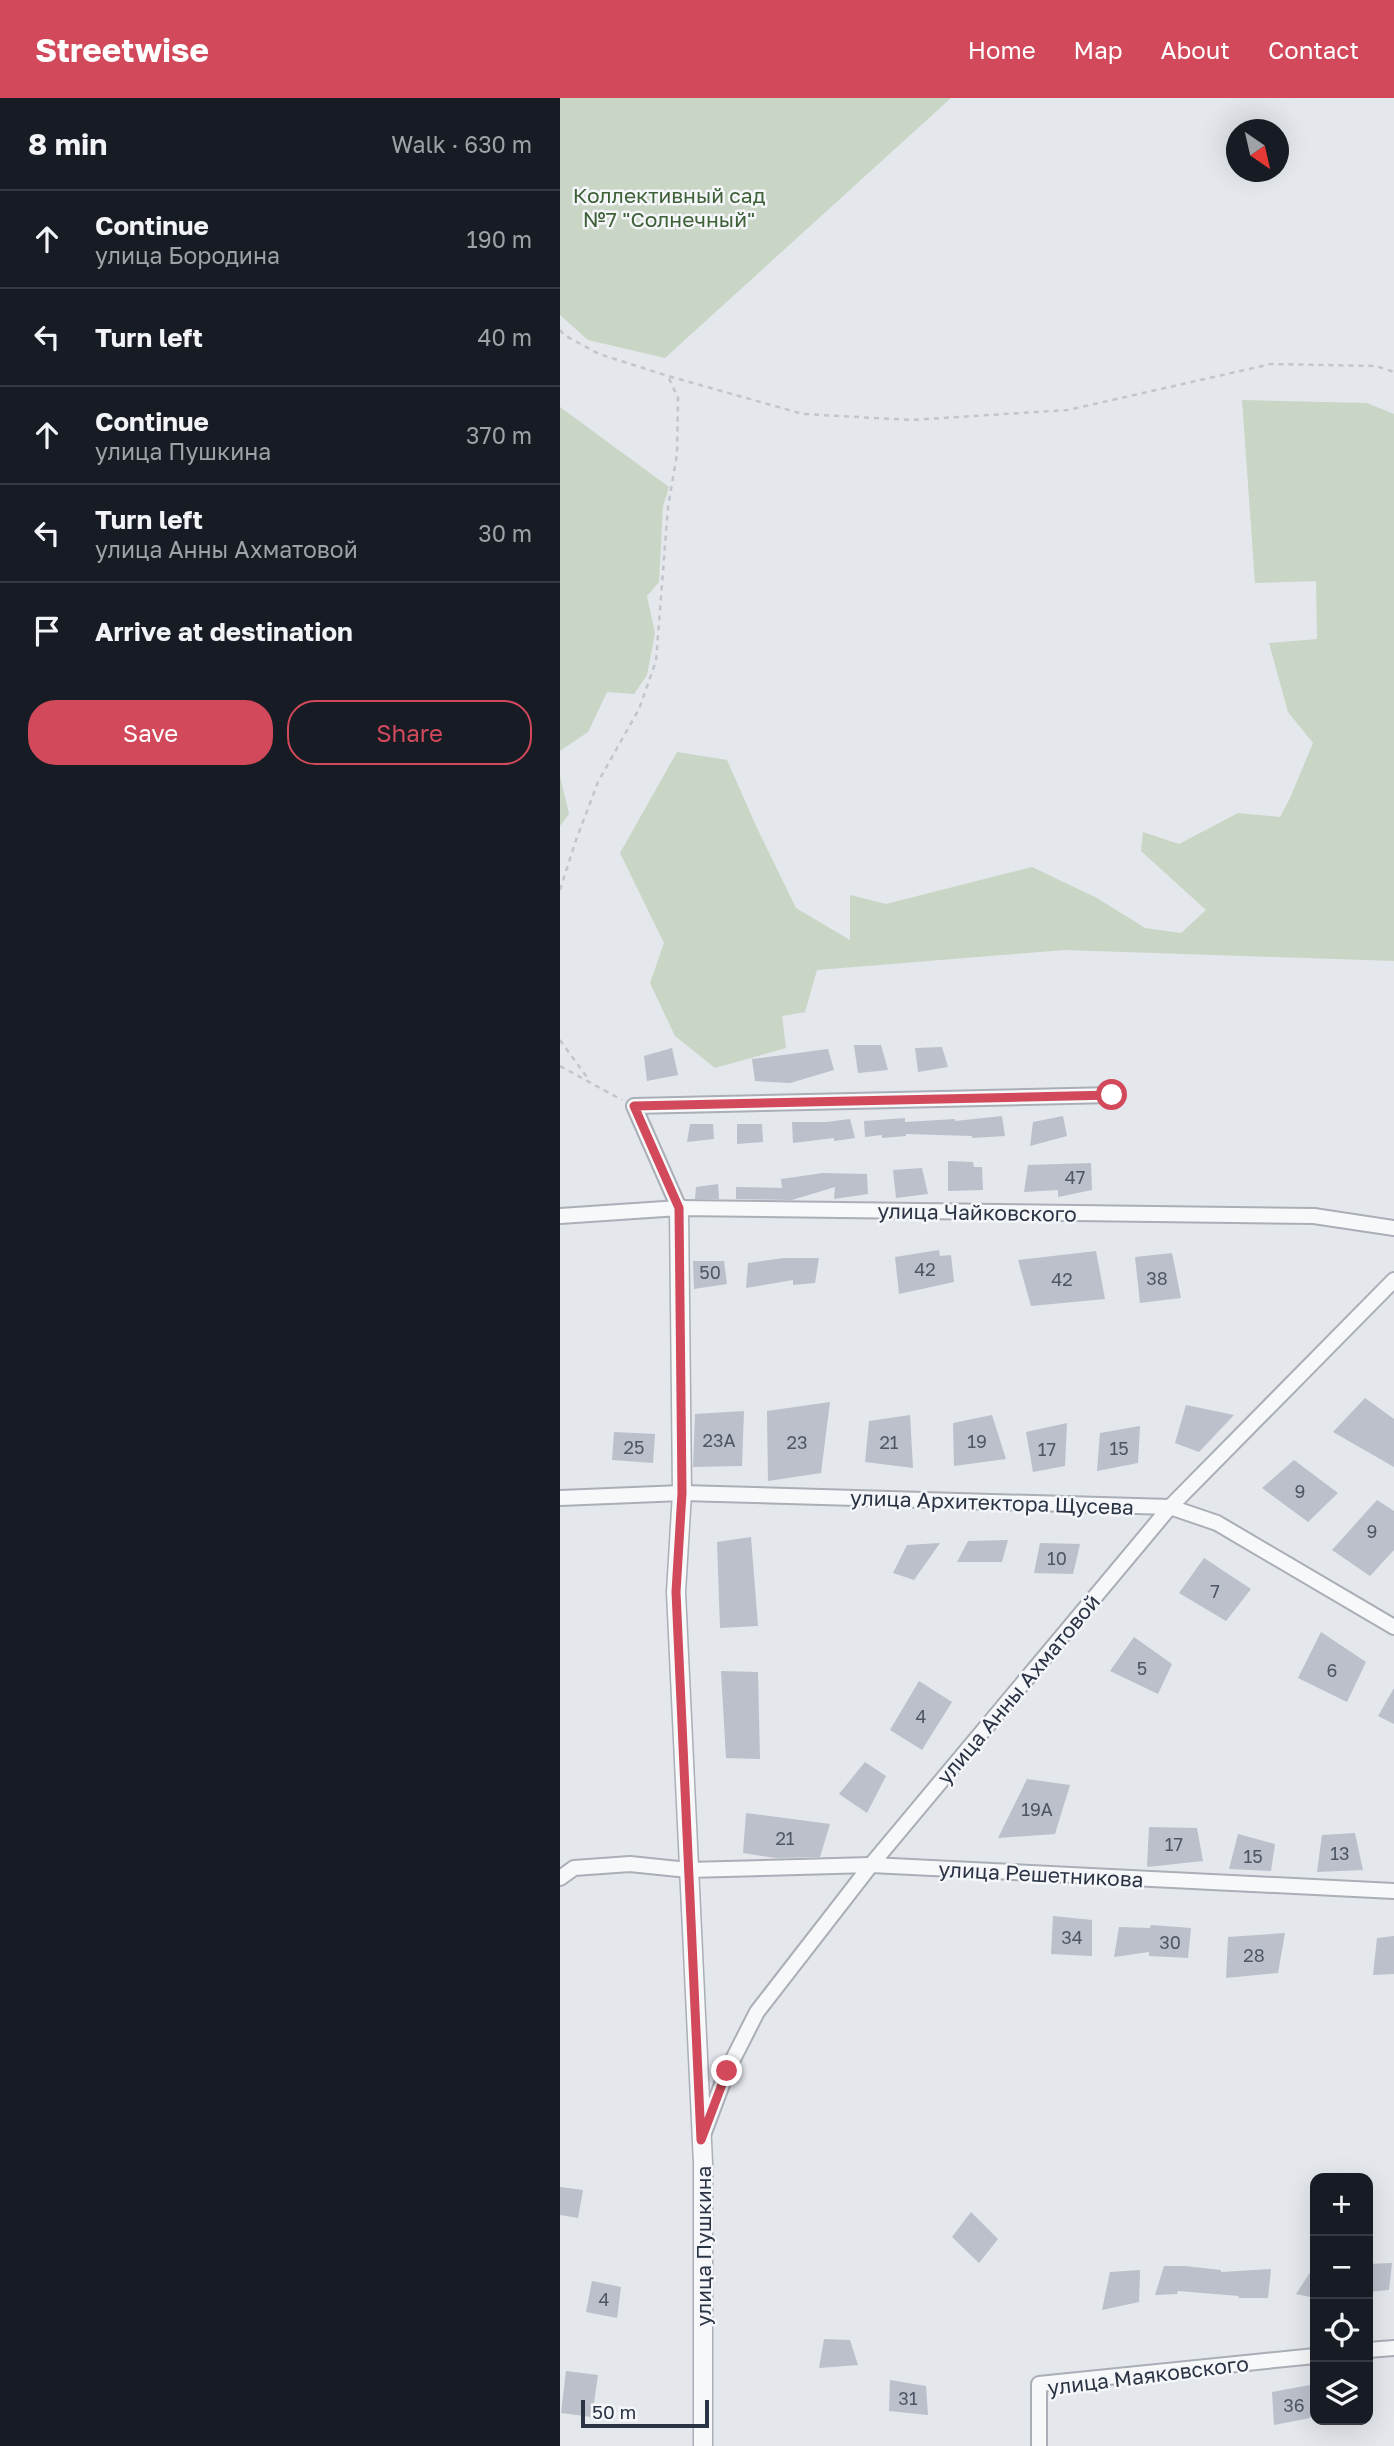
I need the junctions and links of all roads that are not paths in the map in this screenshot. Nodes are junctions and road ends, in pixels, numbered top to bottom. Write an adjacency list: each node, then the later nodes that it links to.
1 (1112, 1095): 2 (street)
2 (679, 1208): 3 (street, улица Чайковского); 4 (street, улица Чайковского); 6 (street, улица Пушкина)
3 (560, 1216)
4 (1394, 1228)
5 (1394, 1280): 8 (street, улица Анны Ахматовой)
6 (682, 1493): 7 (street, улица Архитектора Щусева); 8 (street, улица Архитектора Щусева); 12 (street, улица Пушкина)
7 (560, 1498)
8 (1170, 1507): 9 (street, улица Архитектора Щусева); 10 (street, улица Анны Ахматовой)
9 (1394, 1627)
10 (870, 1866): 12 (street, улица Решетникова); 14 (street, улица Решетникова); 15 (street, улица Анны Ахматовой)
11 (567, 1868): 12 (street, улица Решетникова); 13 (street)
12 (688, 1870): 15 (street, улица Пушкина)
13 (560, 1878)
14 (1394, 1891)
15 (701, 2140): 19 (street, улица Пушкина)
16 (1394, 2348): 17 (street)
17 (1373, 2350)
18 (1310, 2357): 20 (street, улица Маяковского)
19 (703, 2446)
20 (1039, 2446)

